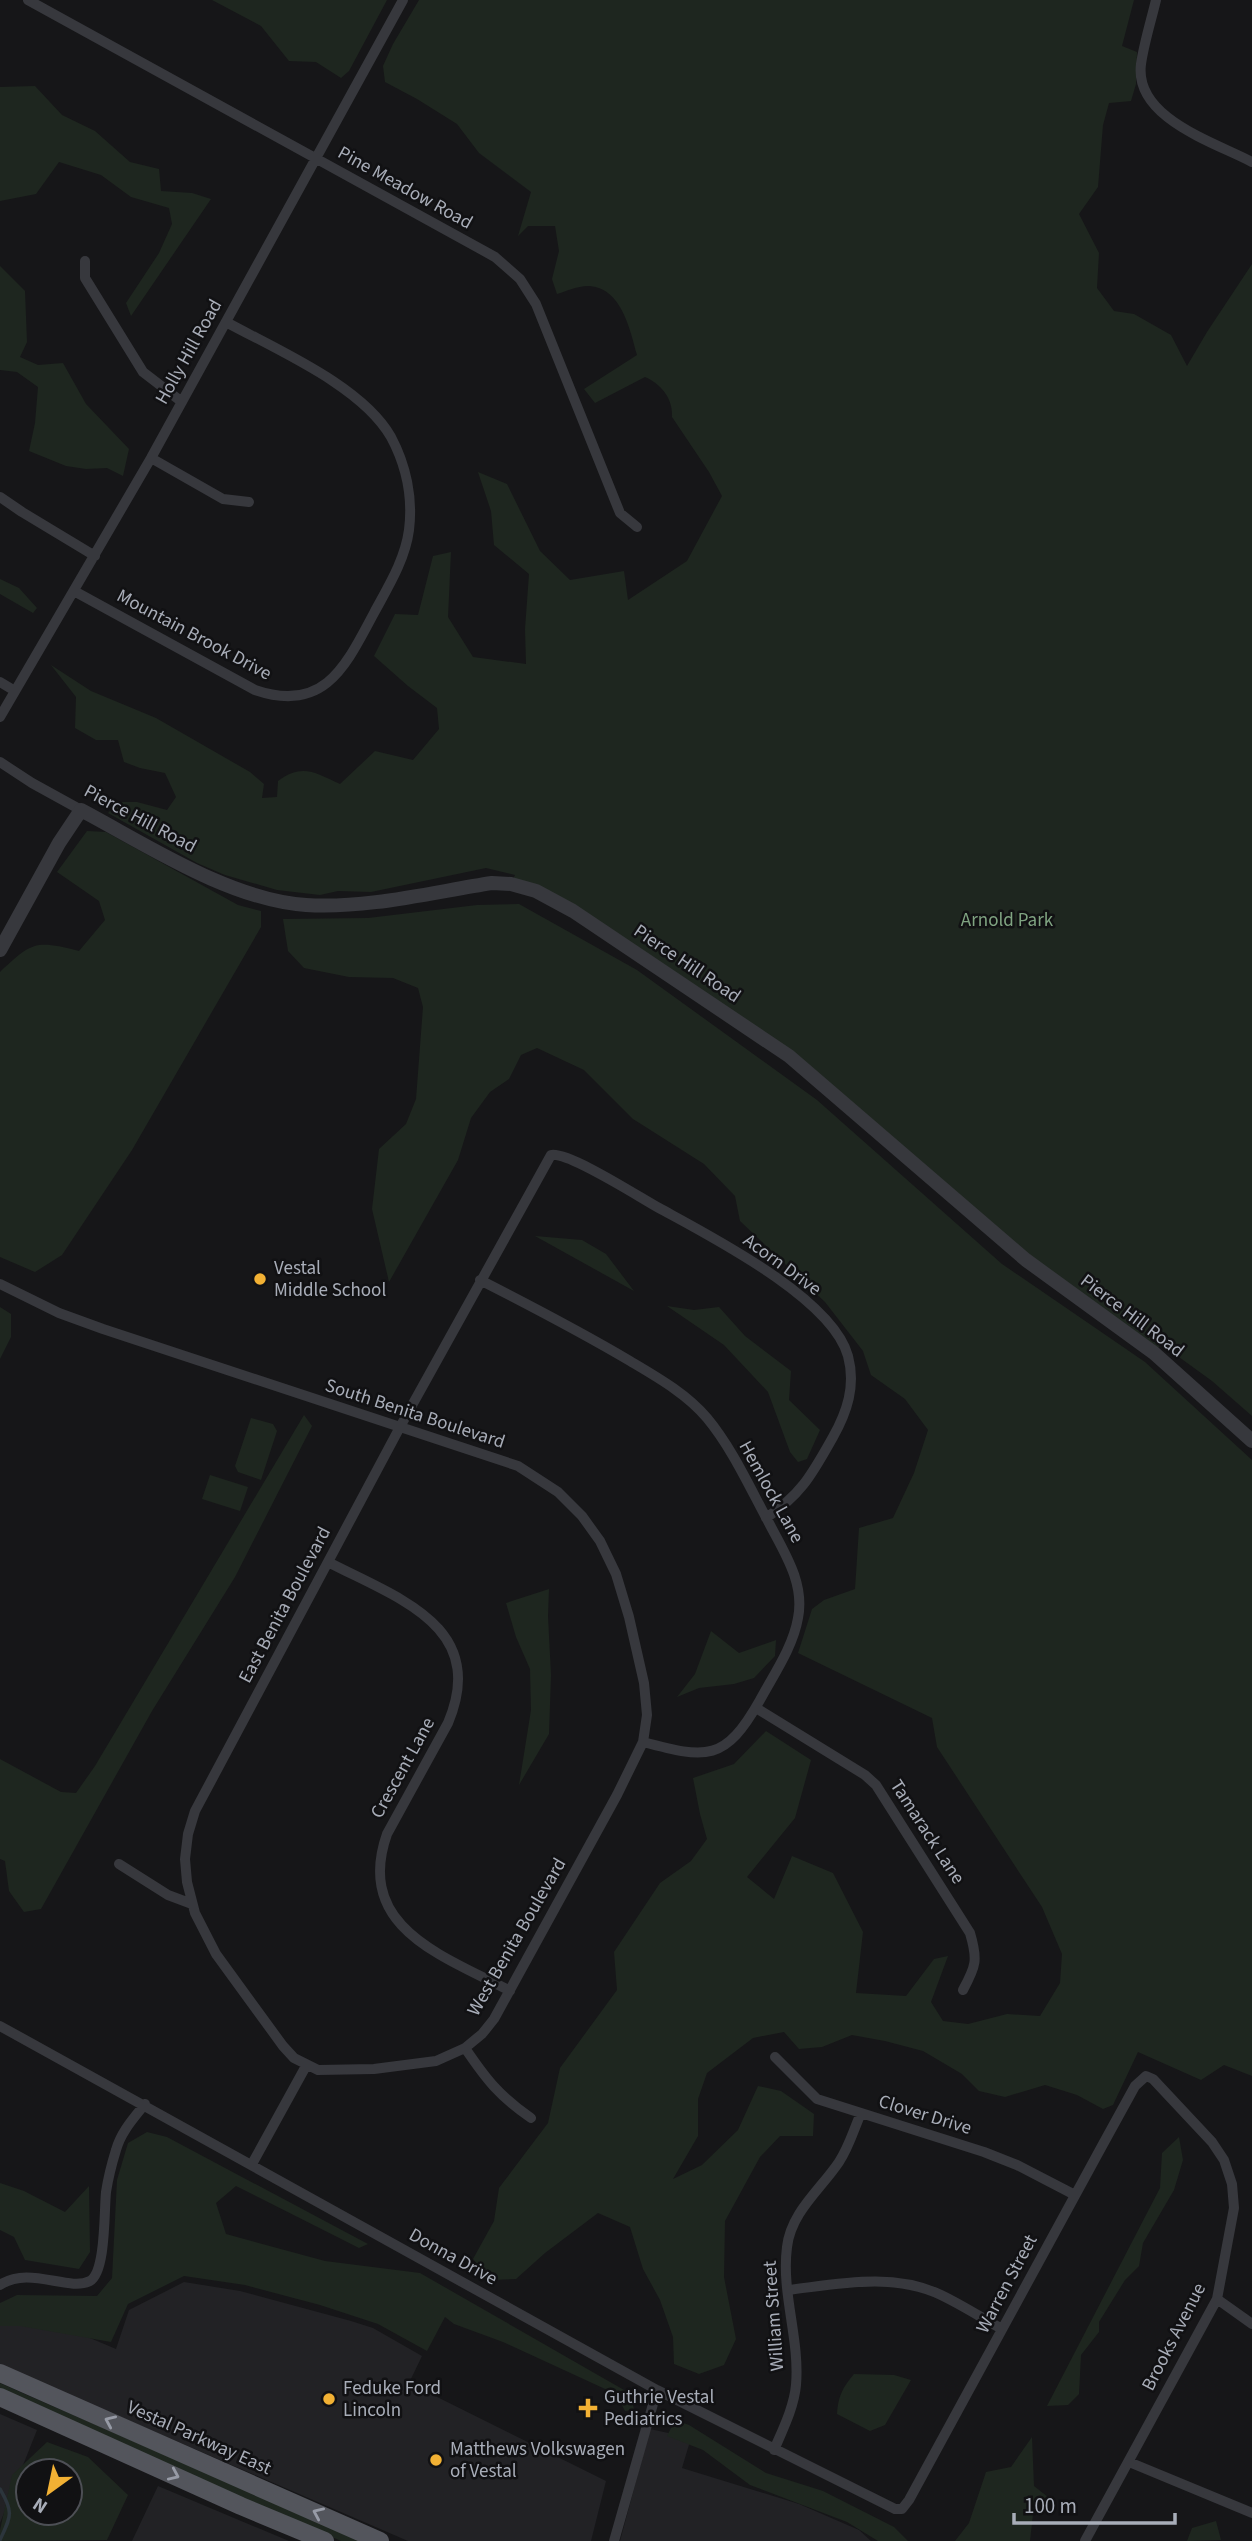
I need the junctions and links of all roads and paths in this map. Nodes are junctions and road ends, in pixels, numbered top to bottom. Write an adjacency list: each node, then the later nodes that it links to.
1 (28, 0): 4 (street, Pine Meadow Road)
2 (403, 0): 4 (street, Holly Hill Road)
3 (1156, 0): 5 (street)
4 (316, 159): 7 (street, Holly Hill Road); 12 (street, Pine Meadow Road)
5 (1252, 162)
6 (85, 261): 8 (street)
7 (226, 321): 8 (street, Holly Hill Road); 14 (street, Mountain Brook Drive)
8 (182, 402): 9 (street, Holly Hill Road)
9 (151, 458): 11 (street); 13 (street, Holly Hill Road)
10 (0, 497): 13 (street)
11 (249, 502)
12 (637, 527)
13 (95, 556): 14 (street, Holly Hill Road)
14 (74, 592): 16 (street, Holly Hill Road)
15 (0, 682): 16 (street)
16 (15, 691): 17 (street, Holly Hill Road)
17 (0, 717)
18 (0, 762): 19 (street, Pierce Hill Road)
19 (81, 810): 20 (street); 25 (street, Pierce Hill Road)
20 (0, 950)
21 (548, 1158): 22 (street, East Benita Boulevard); 26 (street, Acorn Drive)
22 (480, 1280): 24 (street, East Benita Boulevard); 26 (street, Hemlock Lane)
23 (0, 1284): 24 (street, South Benita Boulevard)
24 (400, 1427): 27 (street, East Benita Boulevard); 29 (street, South Benita Boulevard)
25 (1252, 1441)
26 (766, 1518): 28 (street, Hemlock Lane)
27 (328, 1562): 31 (street, East Benita Boulevard); 33 (street, Crescent Lane)
28 (756, 1708): 29 (street, Hemlock Lane); 32 (street, Tamarack Lane)
29 (643, 1742): 33 (street, West Benita Boulevard)
30 (119, 1864): 31 (street)
31 (192, 1904): 37 (street, East Benita Boulevard)
32 (963, 1990)
33 (509, 1991): 35 (street, West Benita Boulevard)
34 (0, 2026): 39 (street, Donna Drive)
35 (465, 2048): 37 (street, West Benita Boulevard); 41 (street)
36 (775, 2057): 40 (street, Clover Drive)
37 (306, 2066): 42 (street)
38 (1150, 2078): 43 (street, Warren Street); 46 (street, Brooks Avenue)
39 (145, 2105): 42 (street, Donna Drive); 44 (street)
40 (861, 2113): 43 (street, Clover Drive); 45 (street, William Street)
41 (531, 2118)
42 (252, 2164): 50 (street, Donna Drive)
43 (1075, 2195): 48 (street, Warren Street)
44 (0, 2285)
45 (788, 2290): 48 (street); 52 (street, William Street)
46 (1217, 2299): 47 (street); 53 (street, Brooks Avenue)
47 (1252, 2323)
48 (1002, 2329): 54 (street, Warren Street)
49 (0, 2373): 57 (main road, Vestal Parkway East, one-way to 49)
50 (657, 2390): 52 (street, Donna Drive); 58 (street)
51 (0, 2397): 56 (main road, one-way to 56)
52 (774, 2450): 54 (street, Donna Drive)
53 (1129, 2462): 55 (street); 59 (street, Brooks Avenue)
54 (895, 2509)
55 (1252, 2513)
56 (325, 2541)
57 (380, 2541)
58 (614, 2541)
59 (1085, 2541)

